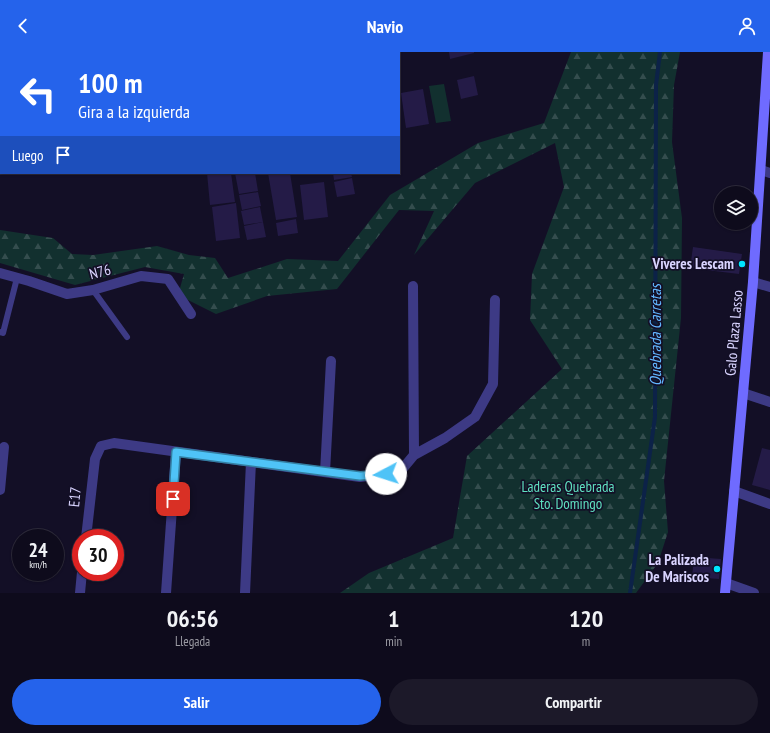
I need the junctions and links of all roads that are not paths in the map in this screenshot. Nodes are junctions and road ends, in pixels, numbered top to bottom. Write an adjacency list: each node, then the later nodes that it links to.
1 (768, 52): 2 (street, Galo Plaza Lasso)
2 (768, 71): 3 (street, Galo Plaza Lasso)
3 (765, 171): 6 (street, Galo Plaza Lasso)
4 (0, 273): 5 (street, N76)
5 (17, 278): 9 (street, N76); 12 (lane)
6 (753, 282): 8 (street); 15 (street, Galo Plaza Lasso)
7 (412, 286): 19 (street)
8 (770, 287)
9 (93, 290): 11 (street, N76); 13 (lane)
10 (495, 300): 19 (street)
11 (191, 314)
12 (0, 332)
13 (126, 337)
14 (331, 361): 21 (street)
15 (743, 393): 16 (street); 23 (street, Galo Plaza Lasso)
16 (770, 402)
17 (4, 447): 22 (street)
18 (176, 452): 20 (street); 25 (street, E17); 29 (street)
19 (414, 455): 21 (street)
20 (251, 462): 21 (street); 30 (street)
21 (325, 472)
22 (0, 490)
23 (734, 491): 24 (street); 27 (street, Galo Plaza Lasso)
24 (770, 504)
25 (87, 529)
26 (81, 581): 28 (street)
27 (725, 588): 31 (street)
28 (80, 593)
29 (166, 593)
30 (245, 593)
31 (754, 593)

